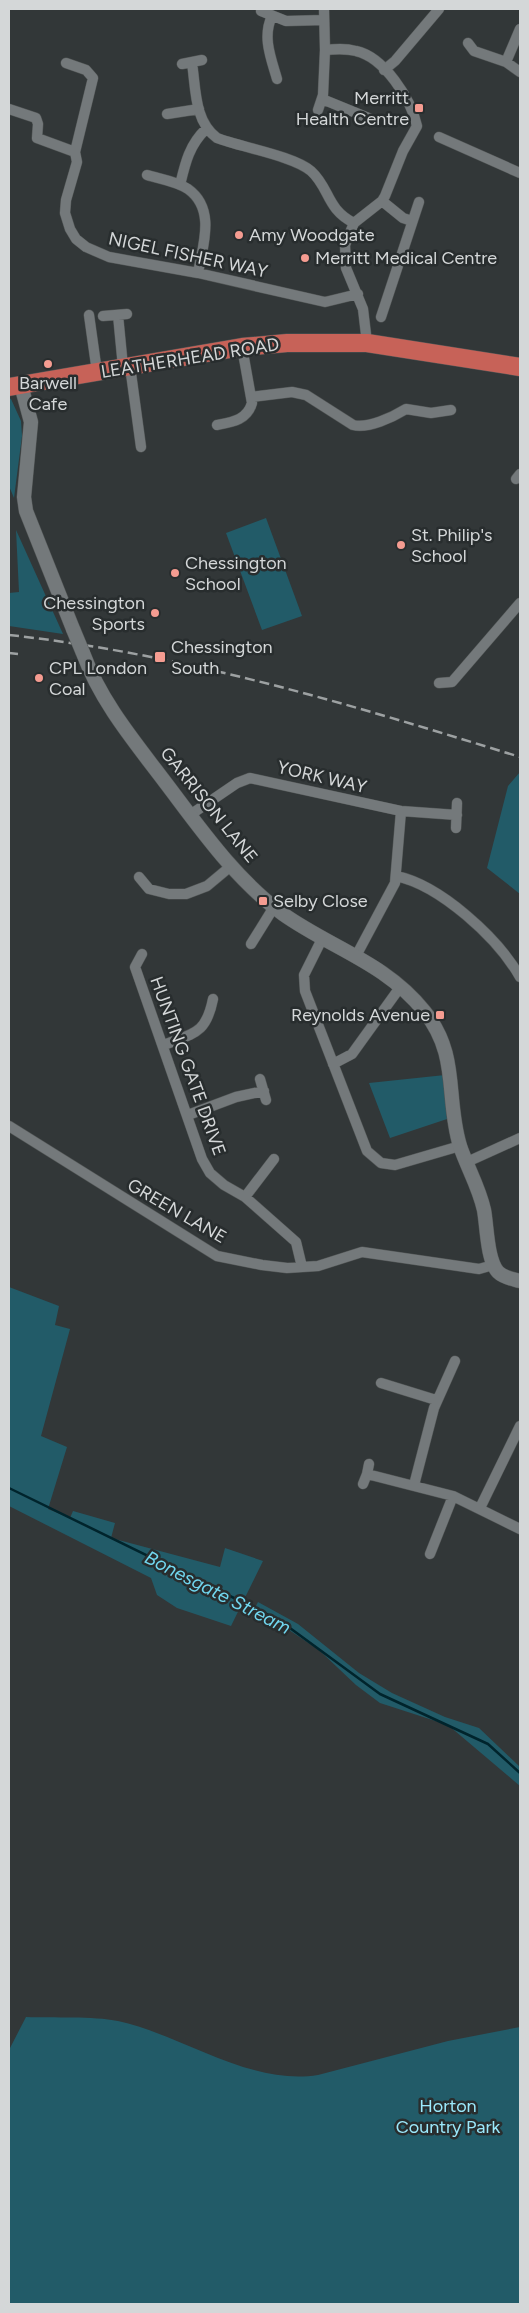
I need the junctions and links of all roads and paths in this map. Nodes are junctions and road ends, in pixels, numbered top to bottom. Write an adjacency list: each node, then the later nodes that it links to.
1 (324, 9): 5 (street)
2 (439, 9): 12 (street)
3 (261, 11): 4 (street)
4 (272, 16): 5 (street); 14 (street)
5 (324, 20): 8 (street)
6 (520, 29): 10 (street)
7 (468, 43): 10 (street)
8 (325, 50): 12 (street); 15 (street)
9 (192, 62): 17 (street)
10 (506, 62): 13 (street)
11 (66, 63): 23 (street, NIGEL FISHER WAY)
12 (384, 70): 27 (street)
13 (520, 72)
14 (276, 79)
15 (322, 99): 18 (street); 20 (street)
16 (9, 109): 23 (street)
17 (199, 109): 19 (street); 21 (street)
18 (318, 110)
19 (167, 114)
20 (371, 118)
21 (206, 129): 26 (street); 30 (street)
22 (439, 137): 24 (street)
23 (75, 152): 31 (street, NIGEL FISHER WAY)
24 (520, 172)
25 (147, 175): 26 (street)
26 (180, 185): 31 (street)
27 (382, 201): 29 (street); 30 (street)
28 (418, 202): 29 (street)
29 (417, 217): 35 (street)
30 (354, 223): 32 (street)
31 (198, 273): 32 (street, NIGEL FISHER WAY)
32 (358, 294): 36 (street)
33 (89, 316): 40 (street)
34 (103, 316): 38 (street)
35 (381, 317)
36 (367, 343): 37 (highway, LEATHERHEAD ROAD); 39 (highway, LEATHERHEAD ROAD)
37 (242, 347): 38 (highway, LEATHERHEAD ROAD); 42 (street)
38 (127, 366): 40 (highway, LEATHERHEAD ROAD); 45 (street)
39 (520, 367)
40 (97, 372): 41 (highway, LEATHERHEAD ROAD)
41 (15, 386): 50 (street, GARRISON LANE, bridge)
42 (251, 397): 43 (street); 44 (street)
43 (451, 410)
44 (218, 425)
45 (141, 447)
46 (520, 603): 47 (street)
47 (439, 683)
48 (457, 803): 51 (street)
49 (401, 811): 50 (street, YORK WAY); 51 (street, YORK WAY); 55 (street)
50 (190, 815): 53 (street, GARRISON LANE)
51 (457, 815): 52 (street)
52 (456, 828)
53 (231, 866): 54 (street); 56 (street, GARRISON LANE)
54 (139, 876)
55 (396, 876): 60 (street); 61 (street)
56 (274, 907): 57 (street, GARRISON LANE); 58 (street)
57 (323, 937): 60 (street, GARRISON LANE); 65 (street)
58 (251, 944)
59 (142, 954): 64 (street, HUNTING GATE DRIVE)
60 (356, 956): 62 (street, GARRISON LANE)
61 (520, 976)
62 (401, 986): 65 (street); 70 (street, GARRISON LANE)
63 (213, 999): 64 (street)
64 (164, 1045): 67 (street, HUNTING GATE DRIVE)
65 (333, 1064): 70 (street)
66 (260, 1079): 67 (street)
67 (188, 1115): 73 (street, HUNTING GATE DRIVE)
68 (9, 1126): 75 (street, GREEN LANE)
69 (520, 1138): 72 (street)
70 (460, 1146): 72 (street, GARRISON LANE)
71 (274, 1158): 73 (street)
72 (467, 1162): 74 (street, GARRISON LANE)
73 (245, 1197): 75 (street, HUNTING GATE DRIVE)
74 (494, 1265): 75 (street, GREEN LANE); 76 (street)
75 (302, 1267)
76 (520, 1281)
77 (455, 1361): 79 (street)
78 (382, 1383): 79 (street)
79 (436, 1400): 82 (street)
80 (520, 1426): 84 (street)
81 (366, 1474): 82 (street)
82 (414, 1485): 83 (street)
83 (453, 1496): 84 (street); 86 (street)
84 (480, 1508): 85 (street)
85 (520, 1529)
86 (429, 1547)

